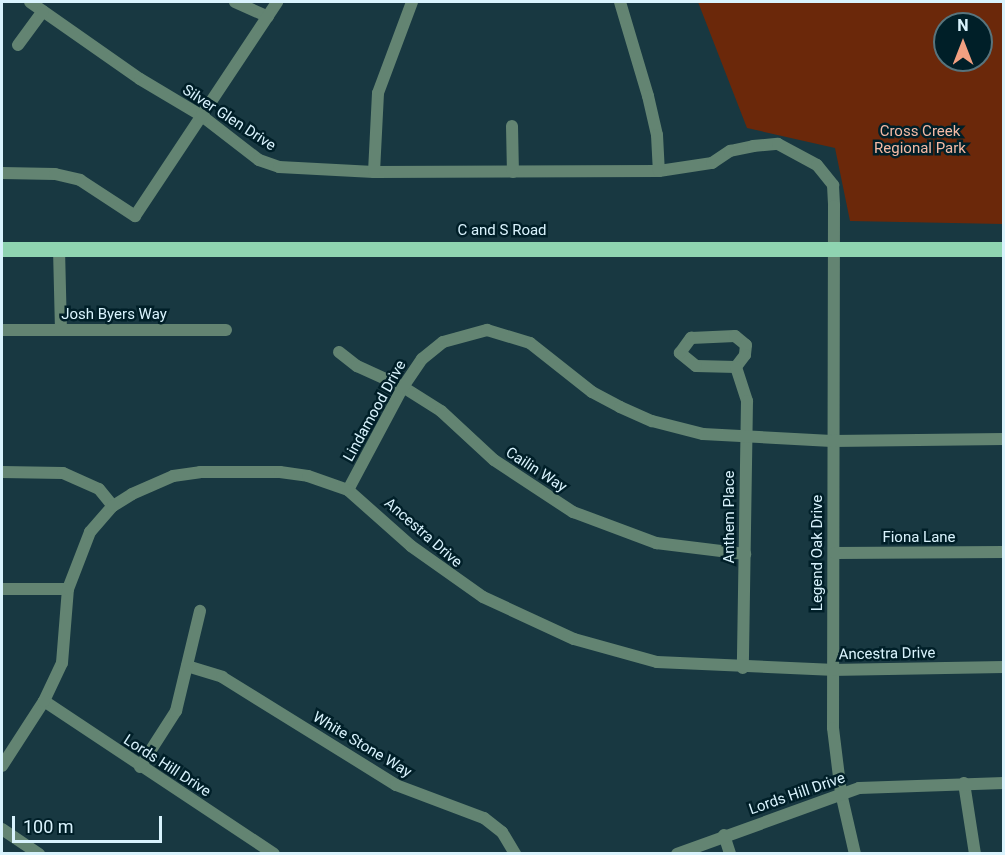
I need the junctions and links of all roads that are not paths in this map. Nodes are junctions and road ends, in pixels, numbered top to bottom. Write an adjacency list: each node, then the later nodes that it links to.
1 (30, 2): 6 (street, Silver Glen Drive)
2 (235, 2): 7 (street)
3 (277, 2): 7 (street)
4 (412, 2): 12 (street)
5 (620, 2): 11 (street)
6 (43, 12): 8 (street); 9 (street, Silver Glen Drive)
7 (268, 17): 9 (street)
8 (18, 45)
9 (202, 116): 12 (street, Silver Glen Drive); 14 (street)
10 (512, 126): 13 (street)
11 (659, 171): 13 (street, Silver Glen Drive); 18 (street, Silver Glen Drive)
12 (374, 172): 13 (street, Silver Glen Drive)
13 (513, 172)
14 (2, 173)
15 (2, 249): 16 (main road, C and S Road)
16 (59, 249): 18 (main road, C and S Road); 20 (street)
17 (1004, 249): 18 (main road, C and S Road)
18 (835, 251): 27 (street, Legend Oak Drive)
19 (2, 330): 20 (street, Josh Byers Way)
20 (61, 330): 21 (street, Josh Byers Way)
21 (226, 330)
22 (339, 352): 24 (street, Cailin Way)
23 (736, 367): 23 (street); 25 (street, Anthem Place)
24 (403, 387): 25 (street, Lindamood Drive); 29 (street, Lindamood Drive); 33 (street, Cailin Way)
25 (745, 439): 27 (street, Lindamood Drive); 33 (street, Anthem Place)
26 (1004, 439): 27 (street)
27 (832, 441): 32 (street, Legend Oak Drive)
28 (2, 472): 30 (street)
29 (348, 490): 30 (street, Ancestra Drive); 39 (street, Ancestra Drive)
30 (113, 506): 35 (street, Ancestra Drive)
31 (1004, 552): 32 (street, Fiona Lane)
32 (835, 553): 40 (street, Legend Oak Drive)
33 (745, 554): 39 (street, Anthem Place)
34 (2, 589): 35 (street)
35 (68, 589): 41 (street, Ancestra Drive)
36 (200, 611): 37 (street)
37 (187, 666): 43 (street); 51 (street, White Stone Way)
38 (1004, 667): 40 (street, Ancestra Drive)
39 (743, 668): 40 (street, Ancestra Drive)
40 (830, 670): 46 (street, Legend Oak Drive)
41 (44, 701): 42 (street, Ancestra Drive); 43 (street, Lords Hill Drive)
42 (2, 766)
43 (140, 767): 50 (street, Lords Hill Drive)
44 (964, 783): 45 (street, Lords Hill Drive); 46 (street, Lords Hill Drive); 55 (street)
45 (1004, 783)
46 (841, 793): 48 (street, Lords Hill Drive); 54 (street, Legend Oak Drive)
47 (2, 829): 49 (street)
48 (724, 835): 52 (street, Lords Hill Drive); 53 (street)
49 (39, 854)
50 (274, 854)
51 (515, 854)
52 (676, 854)
53 (730, 854)
54 (855, 854)
55 (975, 854)

